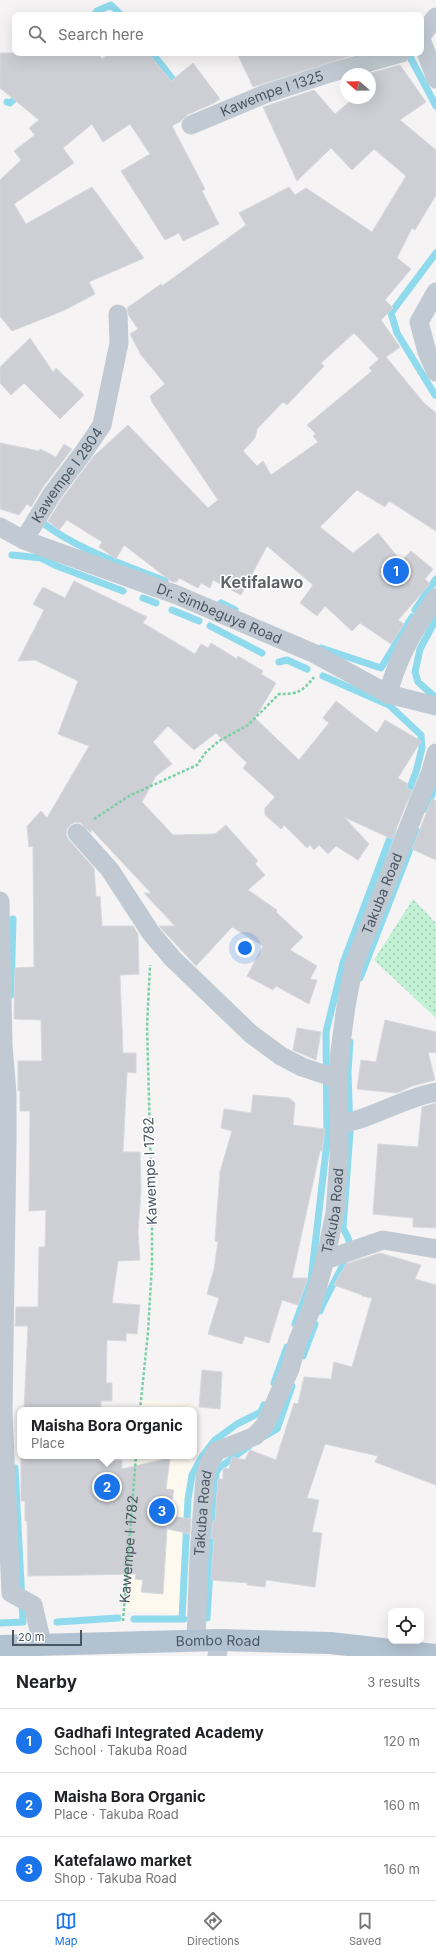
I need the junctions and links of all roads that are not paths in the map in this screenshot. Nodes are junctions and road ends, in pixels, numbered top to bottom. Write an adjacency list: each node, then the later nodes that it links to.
1 (436, 17): 2 (street)
2 (424, 34)
3 (424, 46): 5 (street)
4 (390, 56): 6 (street, Kawempe I 1325)
5 (436, 79)
6 (191, 124)
7 (436, 292): 9 (street)
8 (118, 314): 11 (street, Kawempe I 2804)
9 (436, 372)
10 (0, 527): 11 (street, Dr. Simbeguya Road)
11 (24, 540): 13 (street, Dr. Simbeguya Road)
12 (436, 598): 13 (street)
13 (388, 694): 14 (street, Dr. Simbeguya Road)
14 (436, 706)
15 (436, 753): 19 (street, Takuba Road)
16 (77, 833): 19 (street)
17 (0, 901): 18 (street)
18 (1, 1018): 24 (street)
19 (338, 1079): 21 (street, Takuba Road)
20 (436, 1092): 21 (street)
21 (339, 1124): 23 (street, Takuba Road)
22 (436, 1249): 23 (street)
23 (326, 1260): 25 (street, Takuba Road)
24 (2, 1414): 26 (street)
25 (196, 1640): 26 (main road, Bombo Road); 28 (main road, Bombo Road)
26 (42, 1643): 27 (main road, Bombo Road)
27 (0, 1646)
28 (218, 1648): 29 (main road, Bombo Road)
29 (436, 1655)

